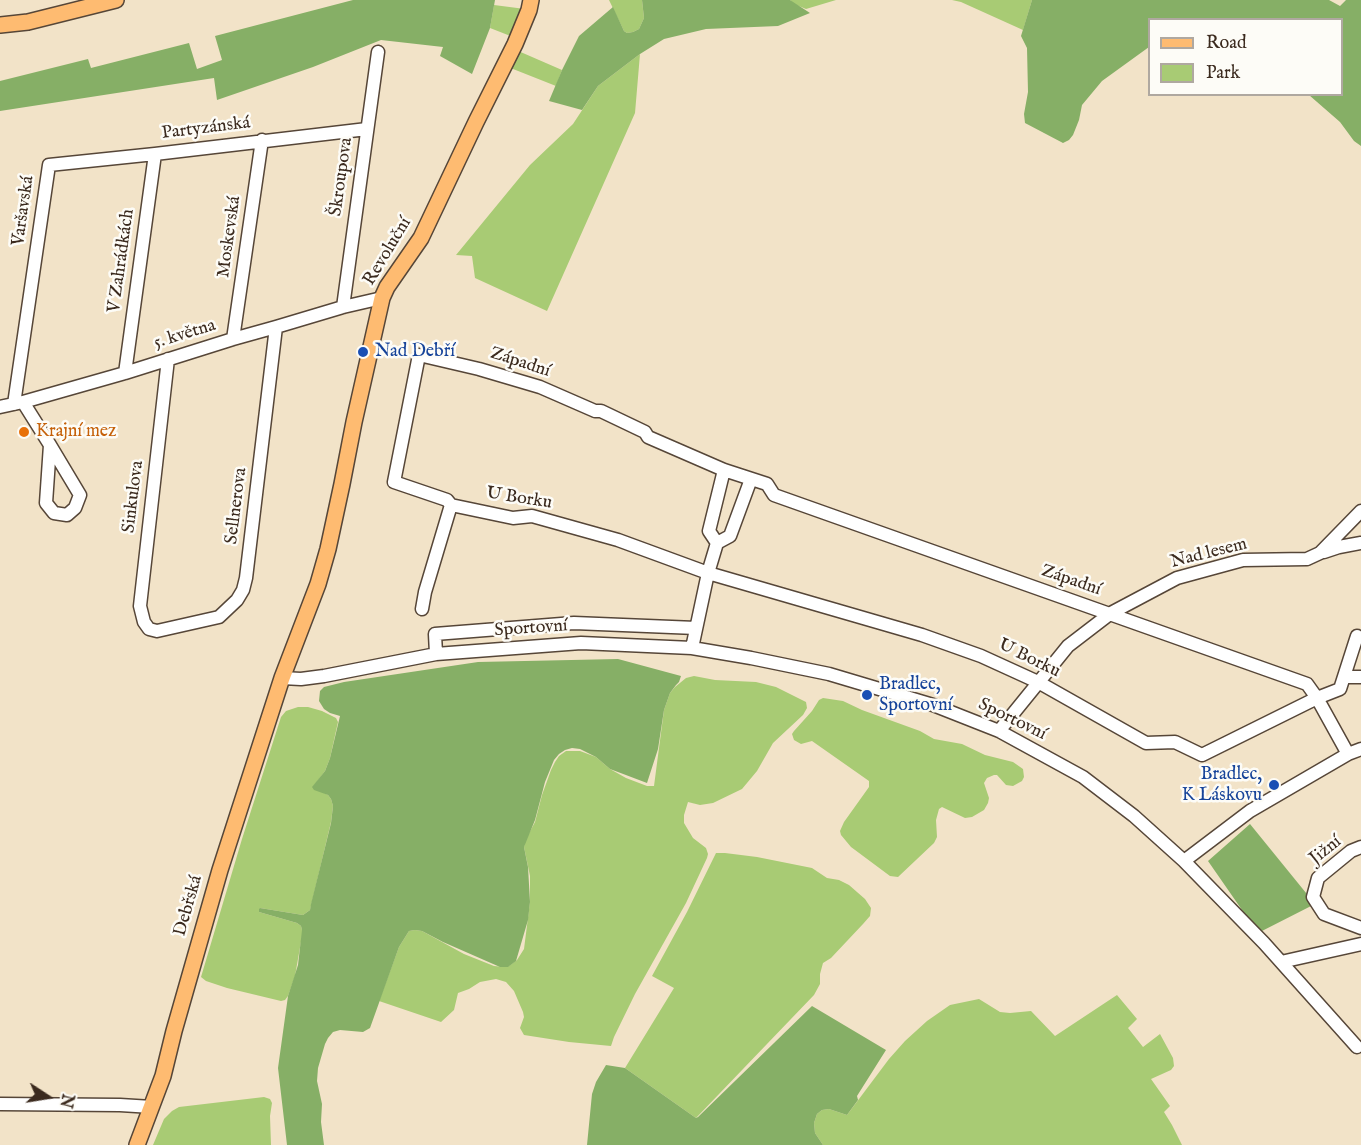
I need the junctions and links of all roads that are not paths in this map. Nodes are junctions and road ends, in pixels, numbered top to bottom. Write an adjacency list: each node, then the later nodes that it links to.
1 (116, 0): 3 (main road)
2 (531, 0): 9 (main road, Revoluční)
3 (4, 24)
4 (378, 52): 5 (street, Škroupova)
5 (367, 129): 6 (street, Partyzánská); 10 (street, Škroupova)
6 (262, 140): 7 (street, Partyzánská); 12 (street, Moskevská)
7 (155, 154): 8 (street, Partyzánská); 14 (street, V Zahrádkách)
8 (49, 165): 15 (street, Varšavská)
9 (382, 298): 10 (street, 5. května); 36 (main road, Revoluční)
10 (343, 307): 11 (street, 5. května)
11 (276, 327): 12 (street, 5. května); 30 (street, Sellnerova)
12 (233, 339): 13 (street, 5. května)
13 (168, 358): 14 (street, 5. května); 30 (street, Sinkulova)
14 (125, 373): 15 (street, 5. května)
15 (19, 403): 16 (street, 5. května); 17 (street)
16 (0, 407)
17 (50, 445): 17 (street)
18 (724, 470): 19 (street, Západní); 20 (street, Západní); 23 (street)
19 (751, 479): 23 (street); 28 (street, Západní)
20 (393, 482): 21 (street, U Borku)
21 (451, 505): 26 (street, U Borku); 27 (street)
22 (1361, 512): 25 (street)
23 (717, 543): 26 (street)
24 (1361, 543): 25 (street, Nad lesem)
25 (1320, 553): 28 (street, Nad lesem)
26 (708, 573): 29 (street); 37 (street, U Borku)
27 (422, 609)
28 (1111, 613): 37 (street, Nad lesem); 38 (street, Západní)
29 (696, 628): 32 (street); 33 (street, Sportovní)
30 (158, 631)
31 (1358, 636): 34 (street)
32 (692, 648): 33 (street, Sportovní); 39 (street, Sportovní)
33 (436, 654): 36 (street, Sportovní)
34 (1344, 677): 35 (street); 38 (street)
35 (1361, 677)
36 (282, 678): 49 (main road, Debřská)
37 (1038, 682): 38 (street, U Borku); 39 (street, Nad lesem)
38 (1317, 698): 41 (street, Západní)
39 (999, 731): 43 (street, Sportovní)
40 (1361, 749): 41 (street)
41 (1348, 754): 43 (street)
42 (1361, 847): 44 (street, Jižní)
43 (1184, 861): 46 (street, Sportovní)
44 (1361, 928)
45 (1361, 944): 46 (street)
46 (1281, 963): 47 (street, Sportovní)
47 (1357, 1047)
48 (0, 1104): 49 (street)
49 (152, 1107): 50 (main road, Debřská)
50 (137, 1145)

